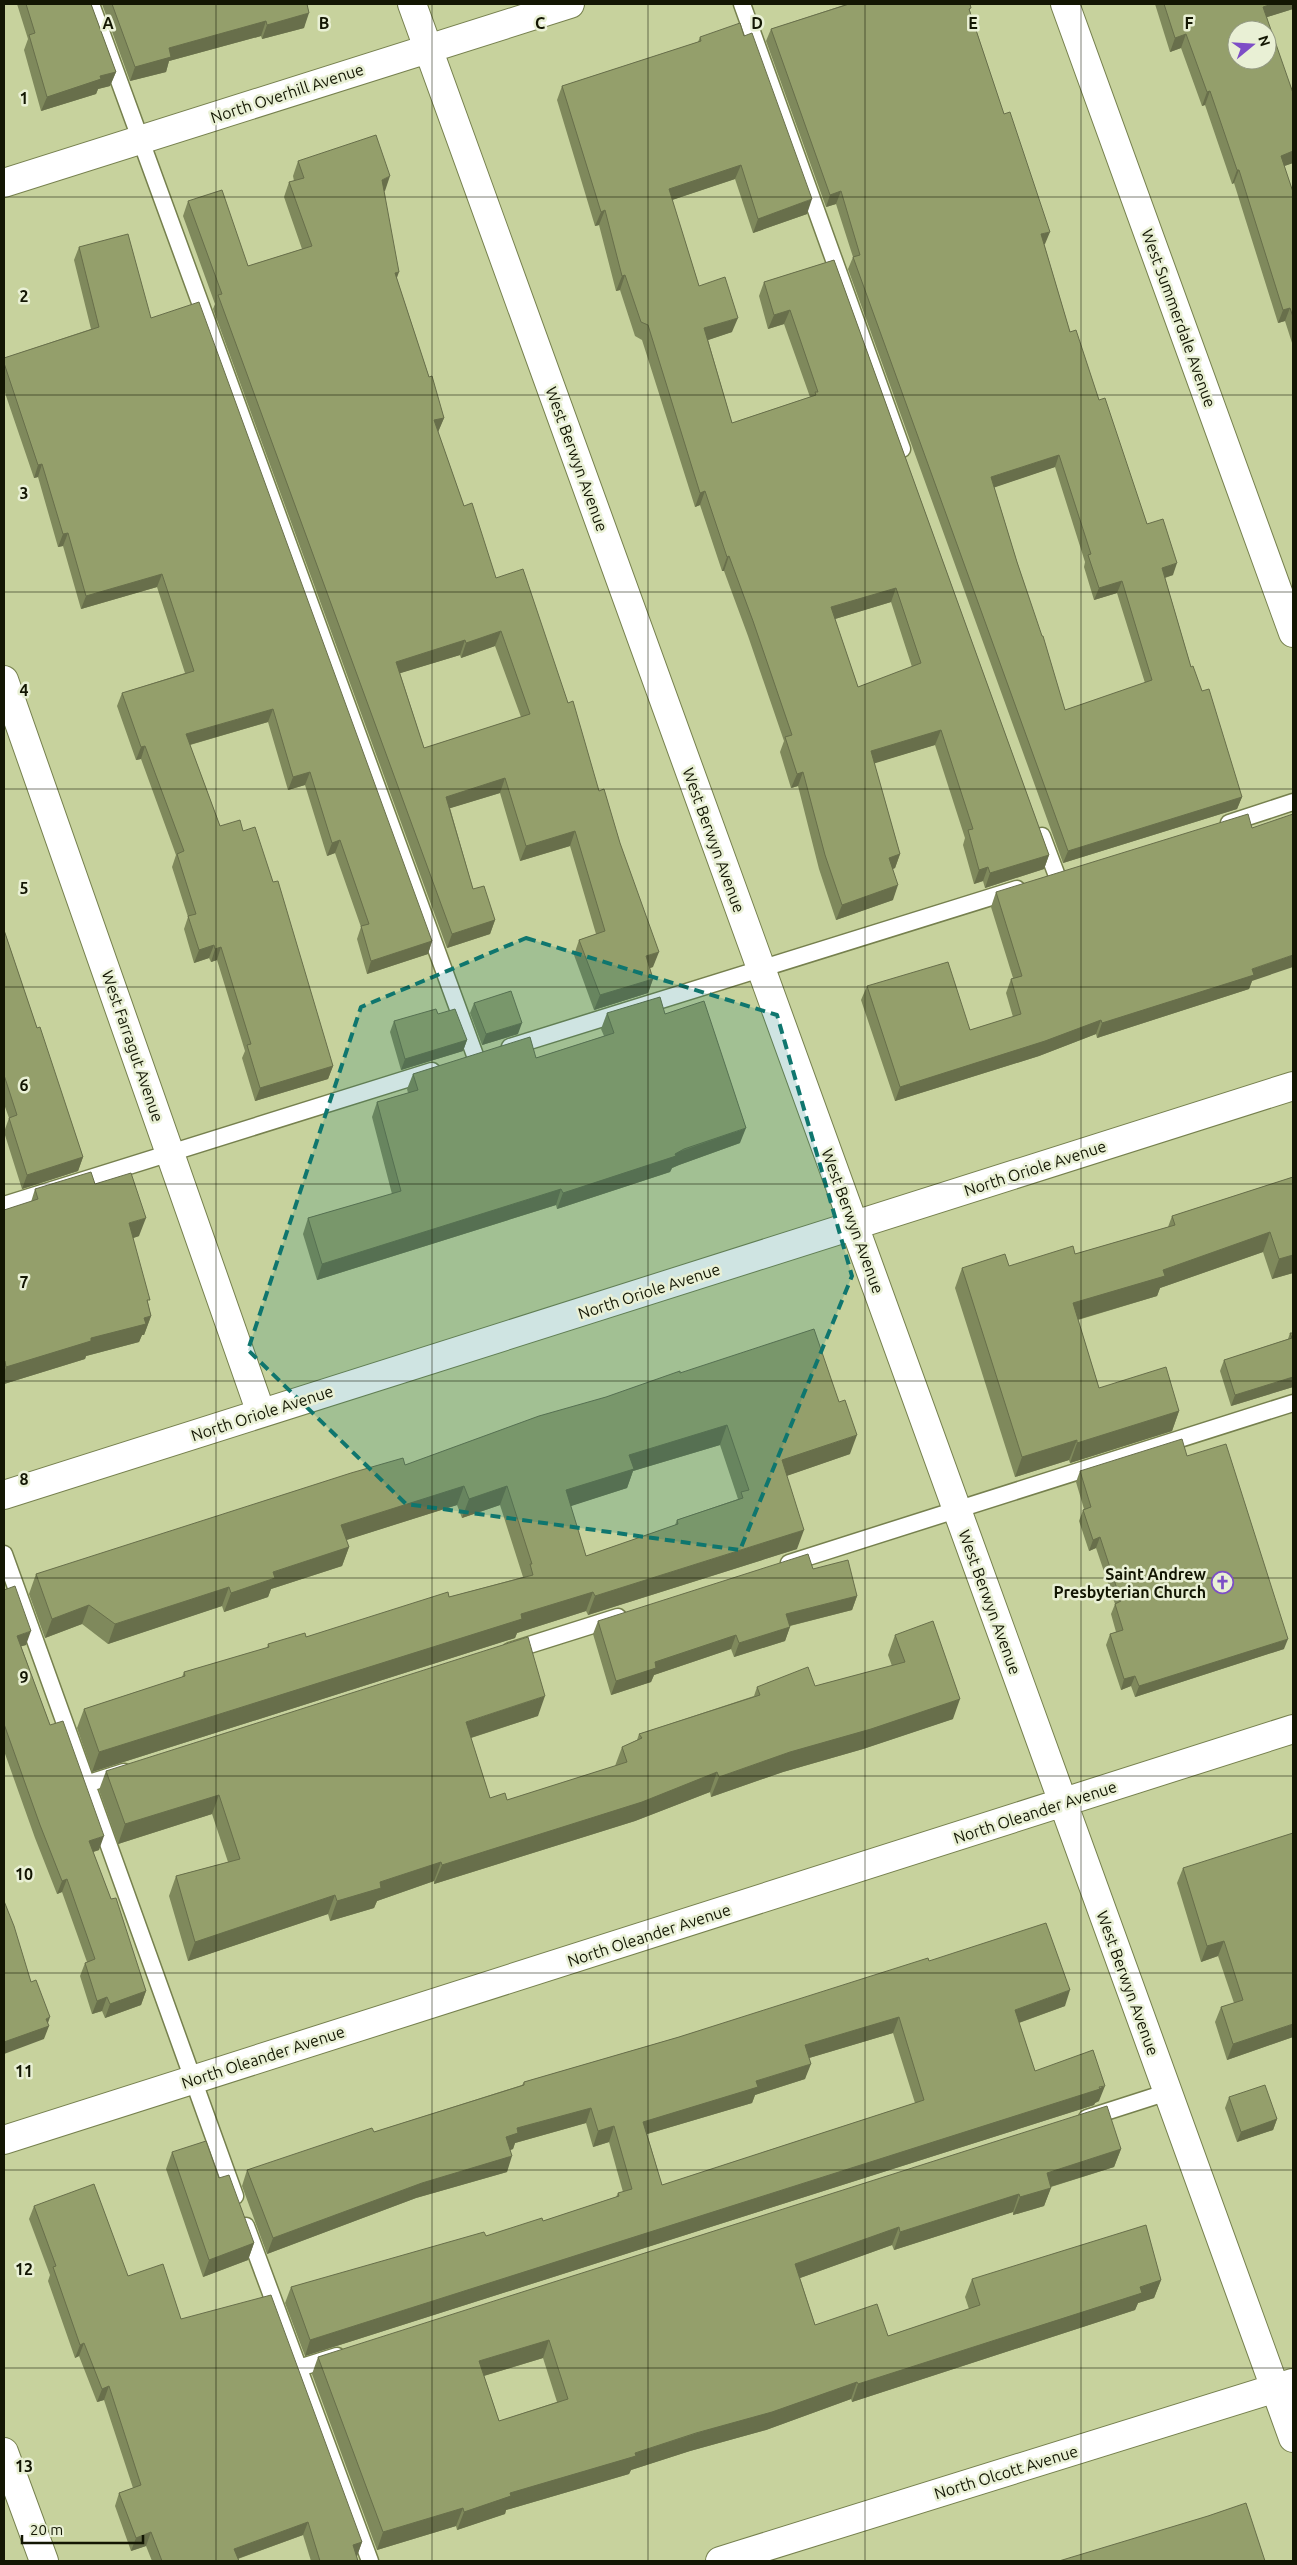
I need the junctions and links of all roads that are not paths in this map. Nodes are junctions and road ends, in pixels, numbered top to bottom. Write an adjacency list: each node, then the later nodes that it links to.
1 (92, 4): 7 (lane)
2 (412, 4): 6 (street, West Berwyn Avenue)
3 (570, 4): 6 (street, North Overhill Avenue)
4 (742, 4): 9 (lane)
5 (1064, 4): 10 (street, West Summerdale Avenue)
6 (428, 49): 7 (street, North Overhill Avenue); 17 (street, West Berwyn Avenue)
7 (141, 140): 8 (street, North Overhill Avenue); 18 (lane)
8 (4, 183)
9 (908, 464)
10 (1293, 633)
11 (4, 680): 20 (street, West Farragut Avenue)
12 (1293, 802): 14 (lane)
13 (1036, 820): 16 (lane)
14 (1218, 826)
15 (1076, 870): 16 (lane)
16 (1057, 876): 17 (lane)
17 (761, 969): 18 (lane); 22 (street, West Berwyn Avenue)
18 (476, 1058): 20 (lane)
19 (1293, 1086): 22 (street, North Oriole Avenue)
20 (170, 1153): 21 (lane); 24 (street, West Farragut Avenue)
21 (4, 1205)
22 (854, 1225): 24 (street, North Oriole Avenue); 26 (street, West Berwyn Avenue)
23 (1293, 1403): 26 (lane)
24 (261, 1413): 25 (street, North Oriole Avenue)
25 (4, 1495)
26 (957, 1510): 28 (lane); 34 (street, West Berwyn Avenue)
27 (4, 1554): 33 (lane)
28 (777, 1567)
29 (635, 1611): 30 (lane)
30 (493, 1656)
31 (1293, 1729): 34 (street, North Oleander Avenue)
32 (143, 1766): 33 (lane)
33 (86, 1784): 35 (lane)
34 (1063, 1803): 35 (street, North Oleander Avenue); 36 (street, West Berwyn Avenue)
35 (192, 2080): 38 (street, North Oleander Avenue); 40 (lane)
36 (1168, 2092): 37 (lane); 41 (street, West Berwyn Avenue)
37 (1073, 2122)
38 (4, 2140)
39 (355, 2350): 40 (lane)
40 (298, 2368): 45 (lane)
41 (1284, 2386): 42 (street, West Berwyn Avenue); 46 (street, North Olcott Avenue)
42 (1293, 2438)
43 (4, 2452): 44 (street)
44 (44, 2561)
45 (370, 2561)
46 (720, 2561)

